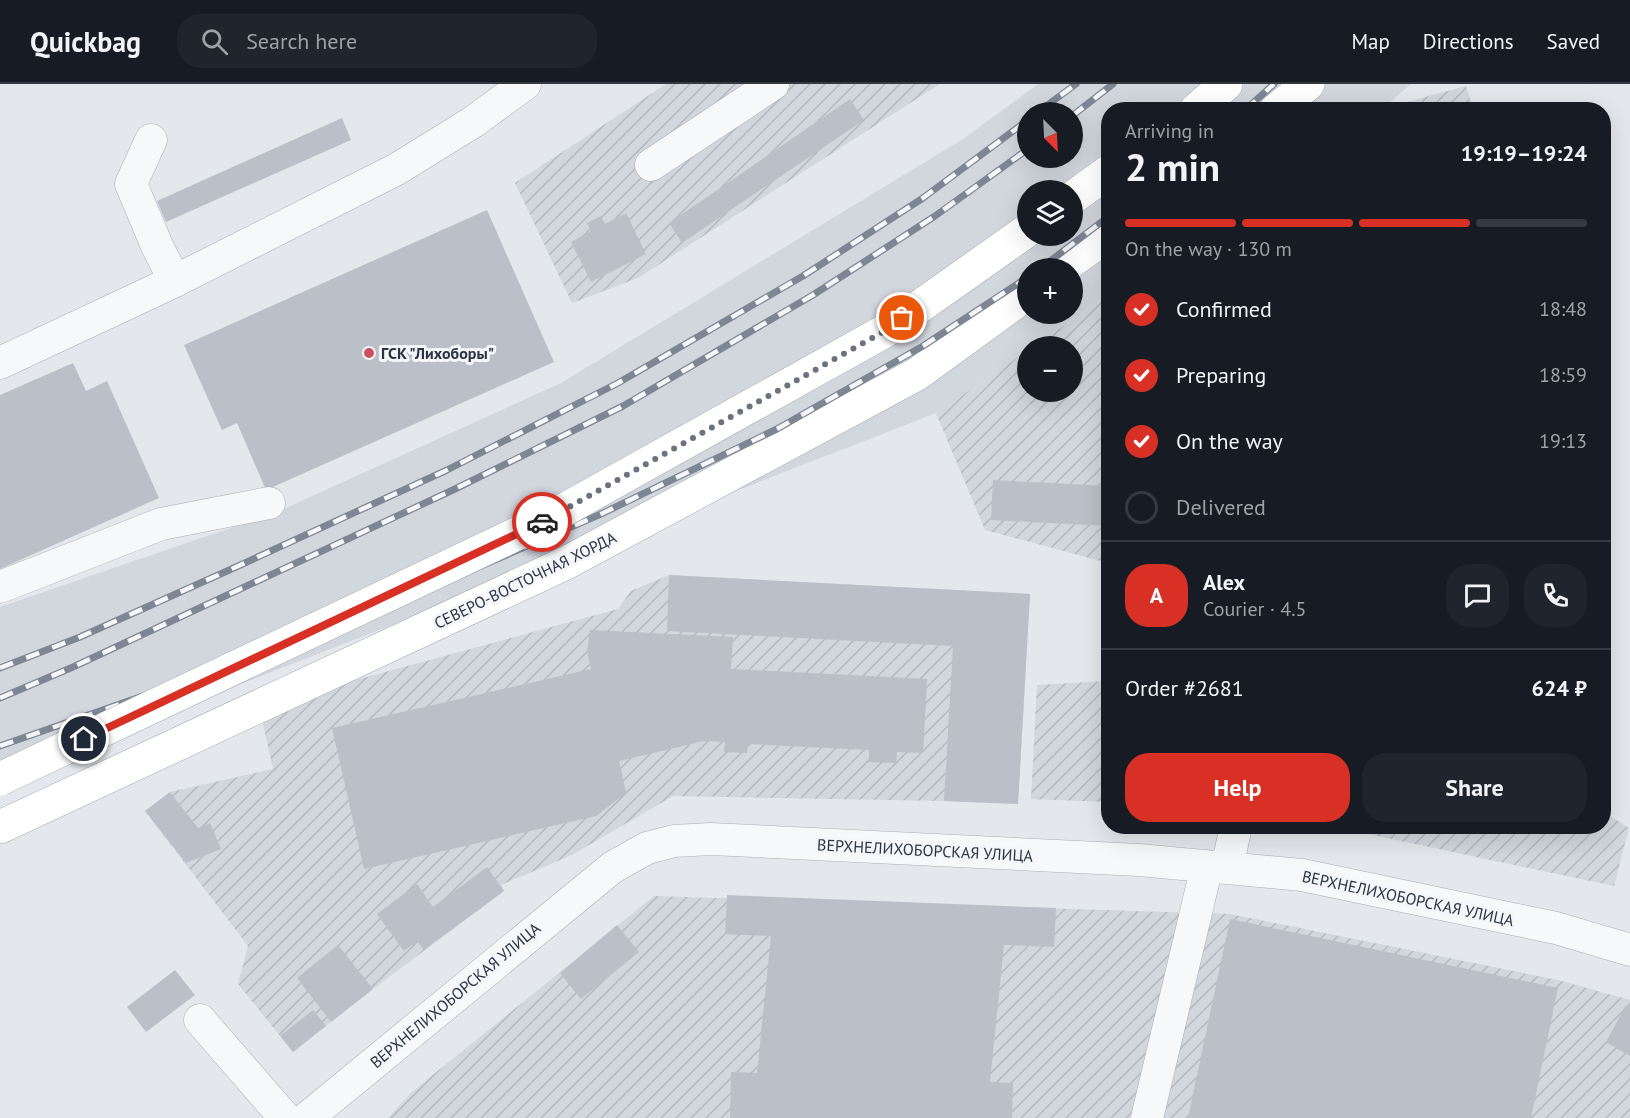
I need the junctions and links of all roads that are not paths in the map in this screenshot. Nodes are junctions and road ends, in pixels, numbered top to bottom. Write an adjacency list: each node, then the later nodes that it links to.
1 (525, 84): 14 (street)
2 (773, 84): 8 (street)
3 (1226, 84): 5 (main road)
4 (1308, 84): 6 (main road)
5 (1205, 102)
6 (1286, 102)
7 (151, 140): 14 (street)
8 (651, 165)
9 (1101, 177): 10 (main road)
10 (1083, 190)
11 (1017, 238): 19 (main road, bridge)
12 (1101, 240): 13 (main road)
13 (1076, 258)
14 (176, 281): 16 (street)
15 (1017, 301): 20 (main road, СЕВЕРО-ВОСТОЧНАЯ ХОРДА)
16 (0, 363)
17 (269, 503): 18 (street)
18 (0, 587)
19 (0, 779)
20 (0, 827)
21 (1232, 834): 22 (street)
22 (1217, 867): 23 (street, ВЕРХНЕЛИХОБОРСКАЯ УЛИЦА); 26 (street, ВЕРХНЕЛИХОБОРСКАЯ УЛИЦА); 27 (street)
23 (1630, 950)
24 (200, 1020): 25 (street)
25 (285, 1118)
26 (307, 1118)
27 (1147, 1118)

